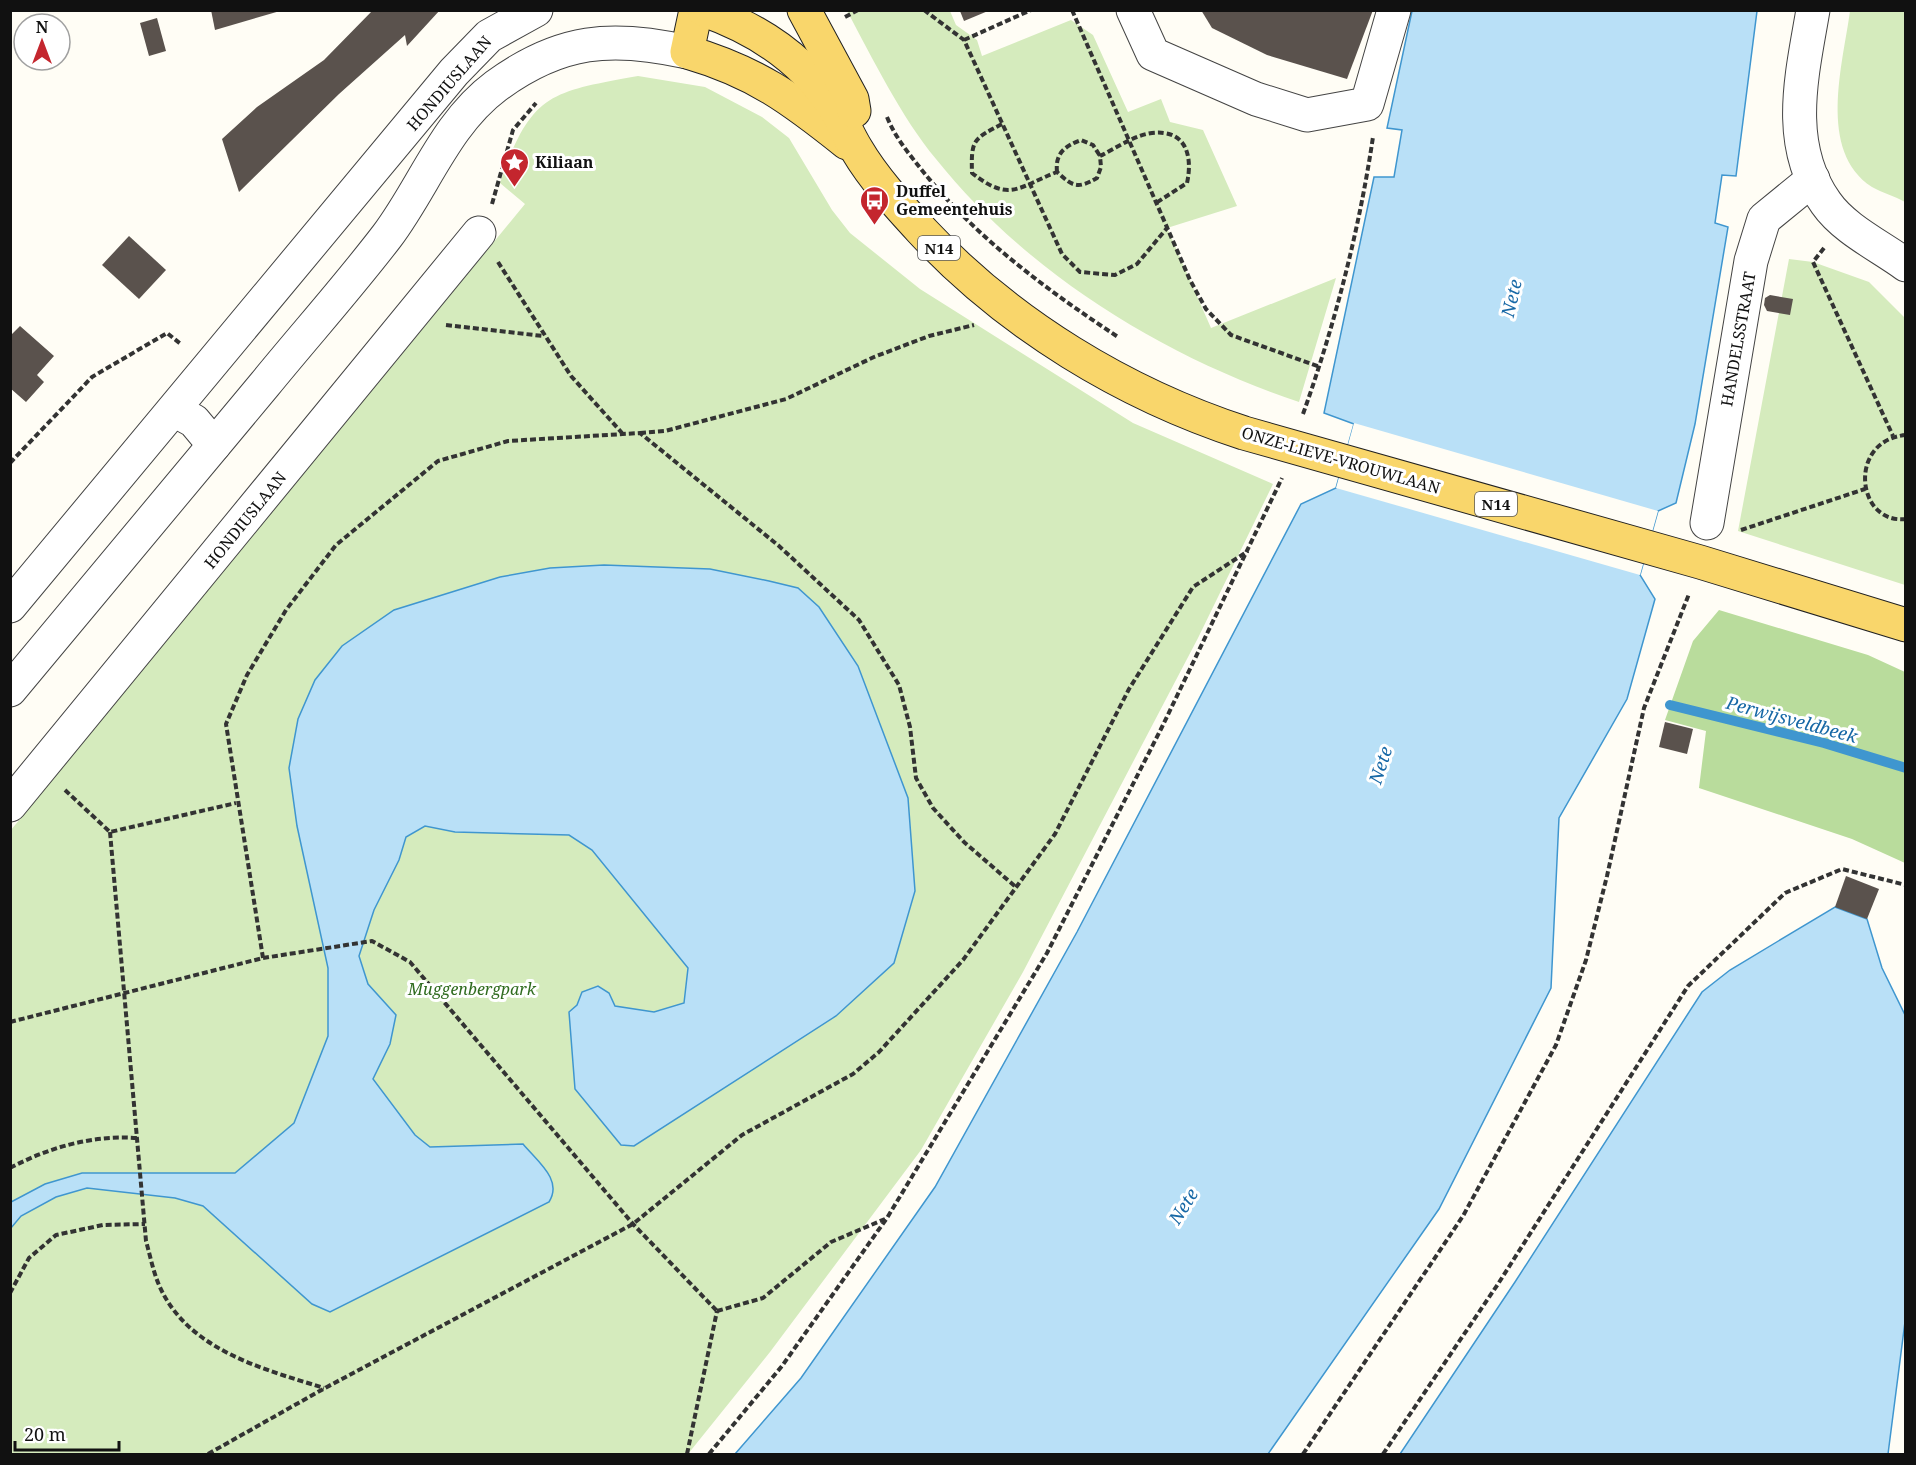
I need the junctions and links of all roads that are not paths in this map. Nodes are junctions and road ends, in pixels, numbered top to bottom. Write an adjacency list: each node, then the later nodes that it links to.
1 (696, 10): 8 (main road)
2 (704, 10): 10 (main road, N14)
3 (804, 10): 10 (main road)
4 (1133, 10): 5 (street)
5 (1394, 10)
6 (1813, 10): 11 (street)
7 (528, 12): 9 (street); 14 (street, HONDIUSLAAN)
8 (687, 52): 9 (street); 10 (main road, N14)
9 (535, 62): 15 (street)
10 (857, 152): 18 (main road, ONZE-LIEVE-VROUWLAAN / N14)
11 (1813, 179): 13 (street); 16 (street, HANDELSSTRAAT)
12 (479, 233): 20 (street, HONDIUSLAAN)
13 (1905, 265)
14 (174, 410): 15 (street); 17 (street, HONDIUSLAAN)
15 (214, 445): 19 (street)
16 (1707, 523)
17 (10, 606)
18 (1905, 625)
19 (10, 690)
20 (10, 806)

